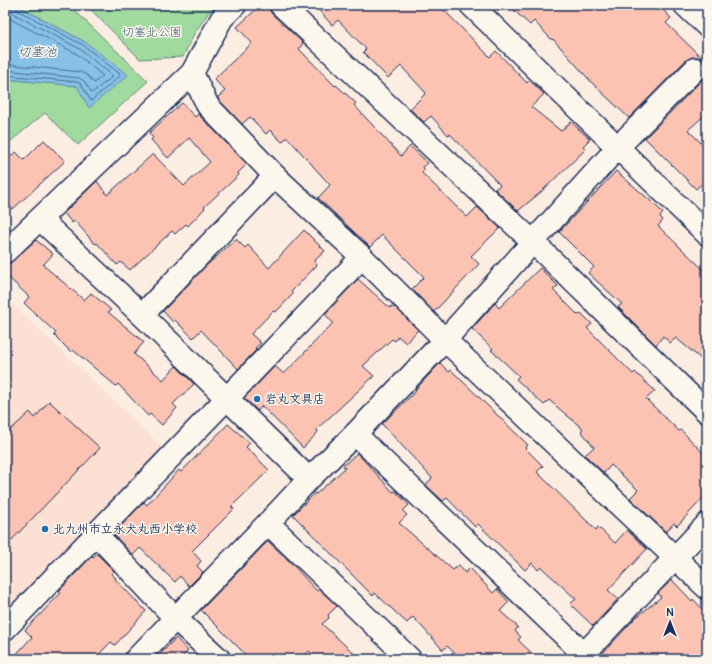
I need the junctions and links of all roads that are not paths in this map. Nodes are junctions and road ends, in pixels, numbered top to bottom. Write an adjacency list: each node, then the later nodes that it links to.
1 (235, 5): 7 (street)
2 (281, 5): 12 (street)
3 (471, 5): 8 (street)
4 (685, 5): 5 (street)
5 (707, 26)
6 (695, 69): 8 (street)
7 (192, 73): 9 (street); 10 (street)
8 (618, 147): 11 (street); 12 (street)
9 (275, 176): 14 (street); 15 (street)
10 (40, 219): 13 (street); 15 (street)
11 (707, 234)
12 (533, 242): 16 (street); 18 (street)
13 (5, 252)
14 (362, 257): 16 (street); 17 (street)
15 (142, 315): 17 (street)
16 (445, 340): 19 (street); 24 (street)
17 (227, 400): 20 (street); 23 (street)
18 (707, 412)
19 (355, 434): 20 (street); 28 (street)
20 (309, 479): 21 (street)
21 (268, 523): 26 (street); 31 (street)
22 (707, 524): 24 (street)
23 (96, 534): 26 (street); 27 (street)
24 (675, 557): 25 (street); 28 (street)
25 (707, 588)
26 (175, 618): 29 (street); 30 (street)
27 (5, 630)
28 (584, 657)
29 (136, 659)
30 (219, 659)
31 (410, 659)

